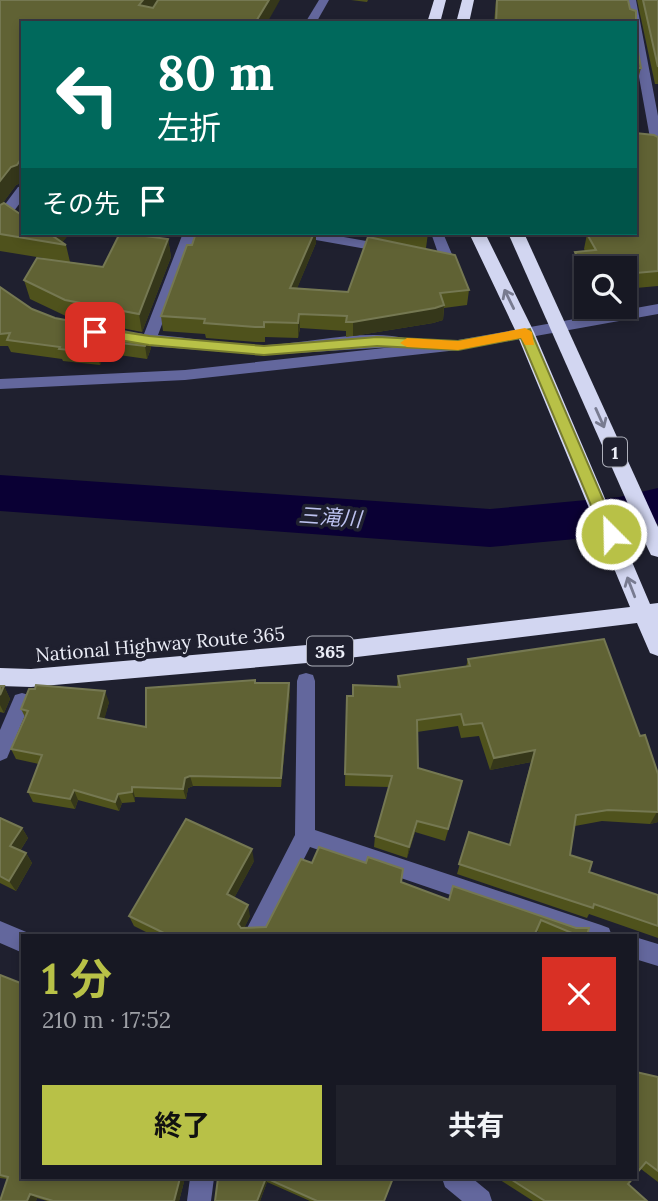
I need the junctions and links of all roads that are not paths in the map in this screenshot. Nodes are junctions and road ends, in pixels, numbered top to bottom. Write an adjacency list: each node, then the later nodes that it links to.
1 (324, 0): 5 (street)
2 (440, 0): 6 (highway)
3 (468, 0): 7 (highway)
4 (631, 0): 8 (street)
5 (311, 21)
6 (434, 21)
7 (463, 21)
8 (635, 21)
9 (637, 34): 11 (street)
10 (639, 143): 11 (street)
11 (657, 146)
12 (0, 198): 13 (street)
13 (20, 198): 14 (street)
14 (0, 220)
15 (188, 235): 24 (street)
16 (310, 235): 17 (street)
17 (438, 235)
18 (478, 235): 22 (highway, 1, one-way to 18)
19 (517, 235): 21 (highway, 1)
20 (658, 309): 21 (street)
21 (559, 326): 22 (street); 27 (highway, 1, one-way to 27)
22 (525, 332): 25 (street); 28 (highway, 1, one-way to 22)
23 (109, 334): 24 (street)
24 (149, 341): 25 (street)
25 (458, 345): 26 (street)
26 (0, 384)
27 (658, 549)
28 (650, 613): 29 (highway, 1); 30 (highway, National Highway Route 365 / 365)
29 (658, 647)
30 (0, 677)
31 (306, 681): 34 (street)
32 (22, 701): 33 (street)
33 (0, 752)
34 (305, 836): 36 (street); 37 (street)
35 (0, 932): 38 (street)
36 (255, 934)
37 (595, 934)
38 (21, 941)
39 (637, 949): 40 (street)
40 (658, 956)
41 (202, 1179): 43 (street)
42 (455, 1179): 44 (street)
43 (199, 1201)
44 (480, 1201)

